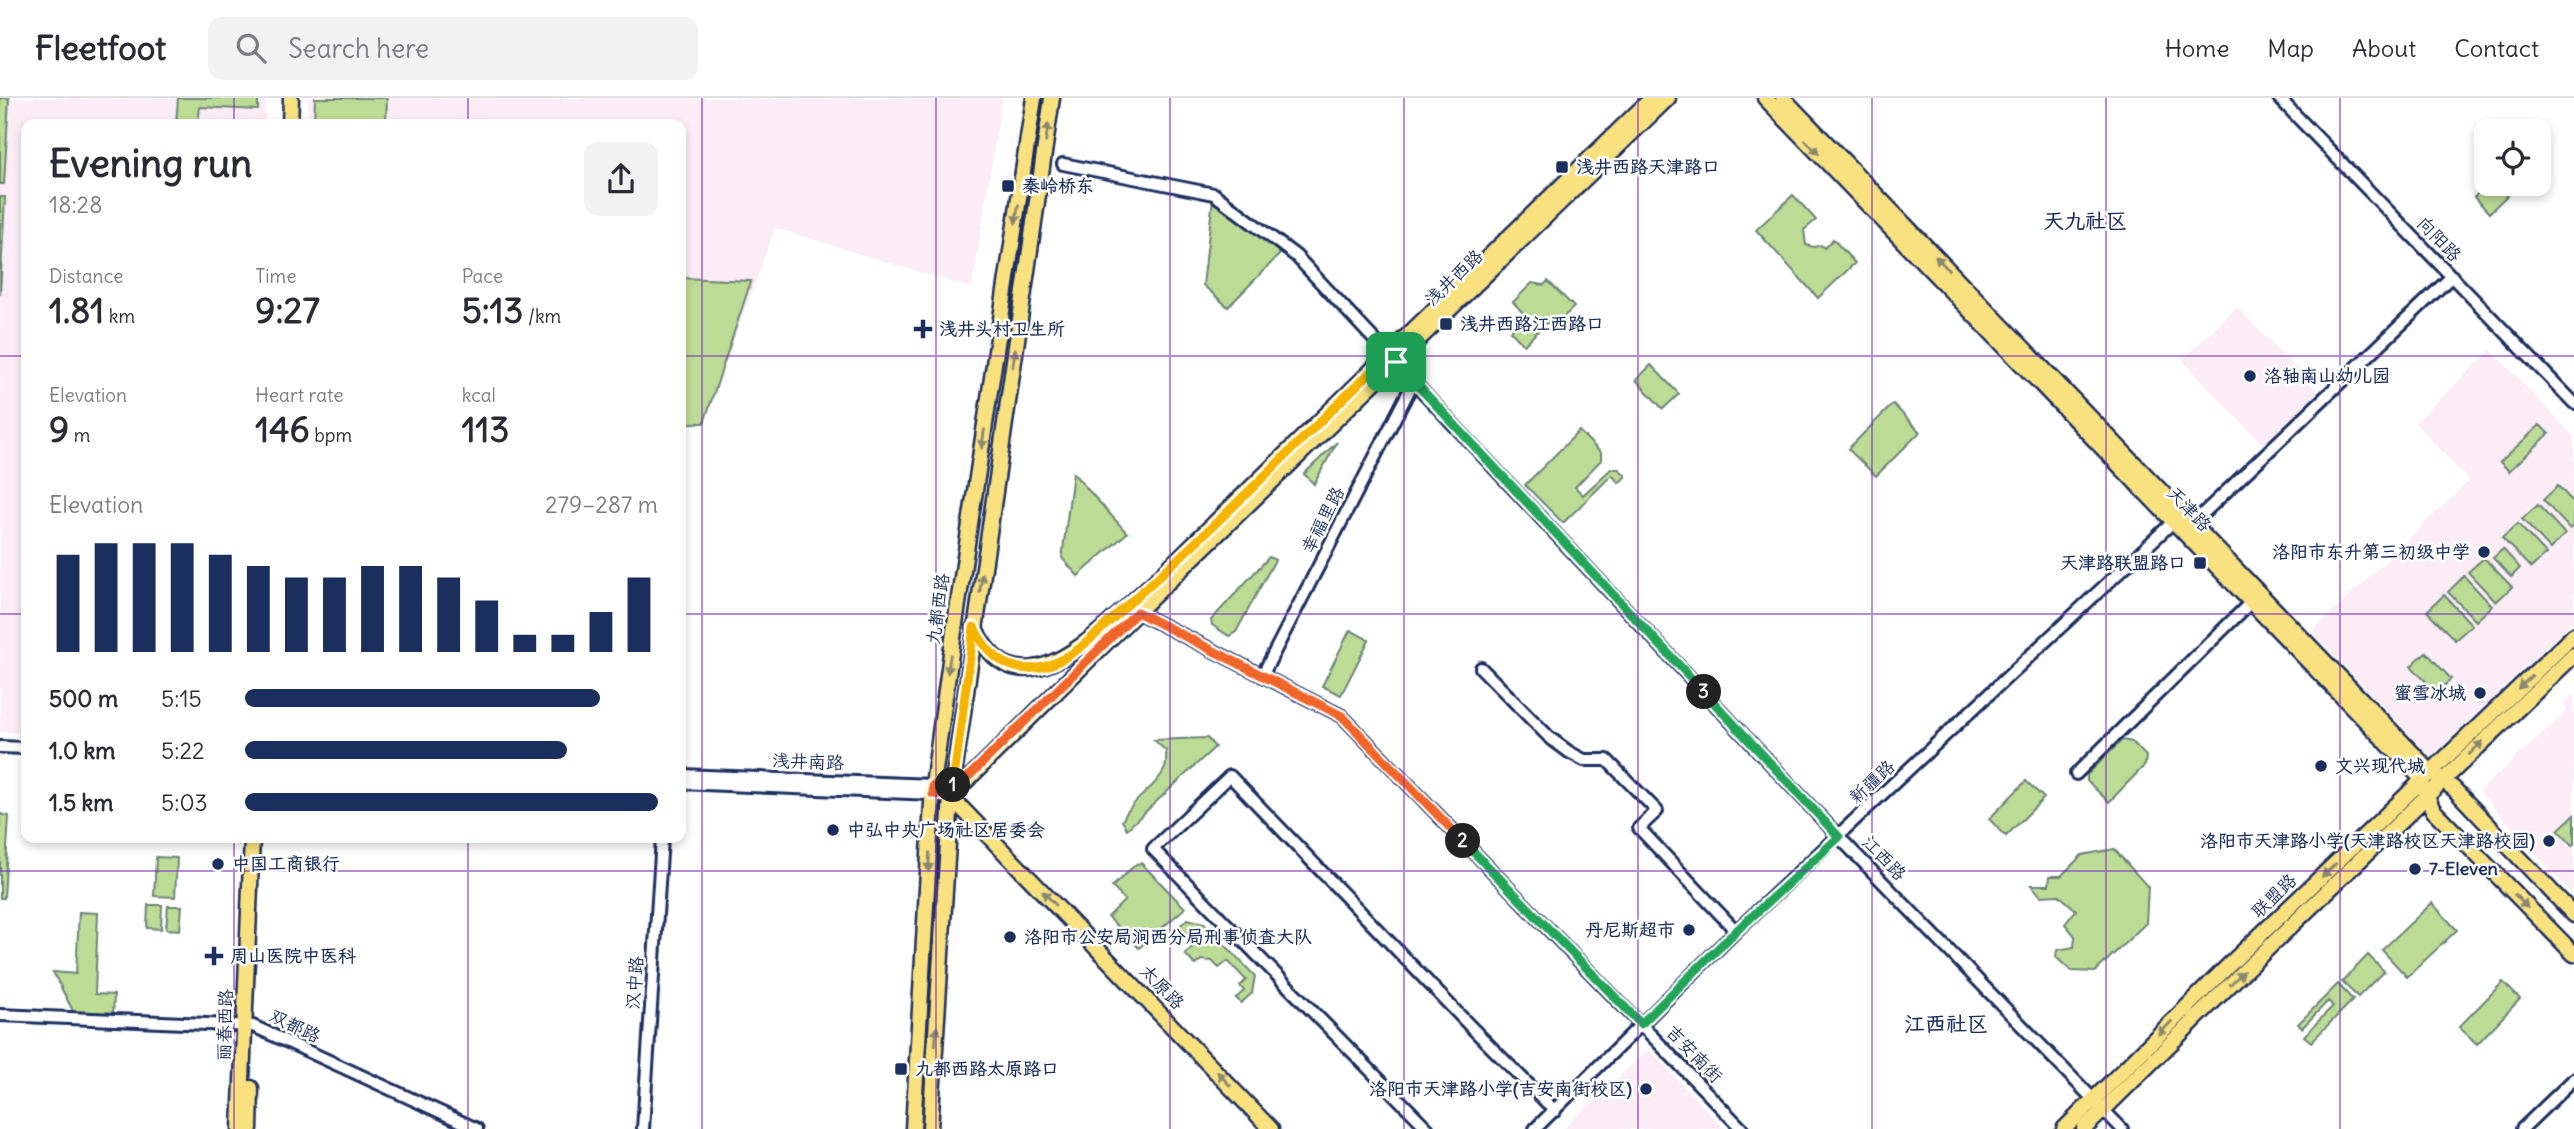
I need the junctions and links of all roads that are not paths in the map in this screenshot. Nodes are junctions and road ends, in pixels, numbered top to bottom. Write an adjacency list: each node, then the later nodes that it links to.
1 (281, 98): 10 (main road)
2 (291, 98): 11 (main road)
3 (1034, 98): 33 (main road, 九都西路, one-way to 33)
4 (1052, 98): 20 (main road, one-way to 4)
5 (1653, 98): 14 (main road, 浅井西路)
6 (1668, 98): 14 (main road, 浅井西路)
7 (1765, 98): 17 (main road, 天津路, one-way to 17)
8 (1783, 98): 17 (main road, 天津路, one-way to 8)
9 (2279, 98): 13 (street, 向阳路)
10 (280, 119)
11 (290, 119)
12 (1063, 164): 14 (street, 江西路)
13 (2452, 276): 16 (street, 向阳路); 17 (street, 新疆路)
14 (1392, 358): 15 (street, 江西路); 19 (main road, 浅井西路); 20 (main road, 浅井西路)
15 (1414, 381): 24 (street, 幸福里路); 36 (street, 江西路)
16 (2574, 403)
17 (2184, 525): 18 (main road, 天津路); 31 (main road, 天津路); 36 (street, 新疆路)
18 (2252, 601): 29 (street); 31 (main road, 天津路)
19 (1137, 612): 24 (street, 吉安南街); 34 (main road, 浅井西路)
20 (974, 627): 34 (main road)
21 (2574, 635): 31 (main road, 联盟路, one-way to 31)
22 (2574, 655): 31 (main road, 联盟路, one-way to 22)
23 (1481, 668): 41 (street)
24 (1262, 676): 44 (street, 吉安南街)
25 (0, 747): 26 (street)
26 (21, 748)
27 (0, 754): 28 (street)
28 (21, 755)
29 (2076, 774)
30 (686, 775): 33 (street, 浅井南路)
31 (2432, 778): 35 (main road, 天津路); 40 (main road, 天津路); 47 (main road, 联盟路, one-way to 47)
32 (686, 783): 33 (street, 浅井南路)
33 (933, 789): 34 (main road, 太原路); 53 (main road, 九都西路, one-way to 53)
34 (951, 796): 54 (main road, one-way to 34); 55 (main road, 太原路, one-way to 34)
35 (2427, 796): 42 (main road, 天津路, one-way to 42); 47 (main road, 联盟路, one-way to 35)
36 (1839, 837): 41 (street, 新疆路); 47 (street, 江西路)
37 (252, 843): 45 (main road, 丽春西路)
38 (260, 843): 45 (main road, 丽春西路)
39 (662, 843): 52 (street, 汉中路)
40 (2574, 915)
41 (1736, 931): 44 (street, 新疆路)
42 (2574, 954)
43 (0, 1015): 45 (street, 双都路)
44 (1641, 1024): 48 (street, 新疆路); 58 (street, 吉安南街)
45 (249, 1026): 49 (main road, 丽春西路); 50 (main road, 丽春西路); 51 (street, 双都路)
46 (2574, 1079): 62 (street)
47 (2099, 1105): 59 (main road, 联盟路); 60 (main road, 联盟路); 61 (street, 江西路)
48 (1555, 1111): 56 (street); 57 (street, 新疆路)
49 (240, 1129)
50 (250, 1129)
51 (477, 1129)
52 (643, 1129)
53 (913, 1129)
54 (930, 1129)
55 (1271, 1129)
56 (1428, 1129)
57 (1535, 1129)
58 (1742, 1129)
59 (2064, 1129)
60 (2084, 1129)
61 (2122, 1129)
62 (2522, 1129)

